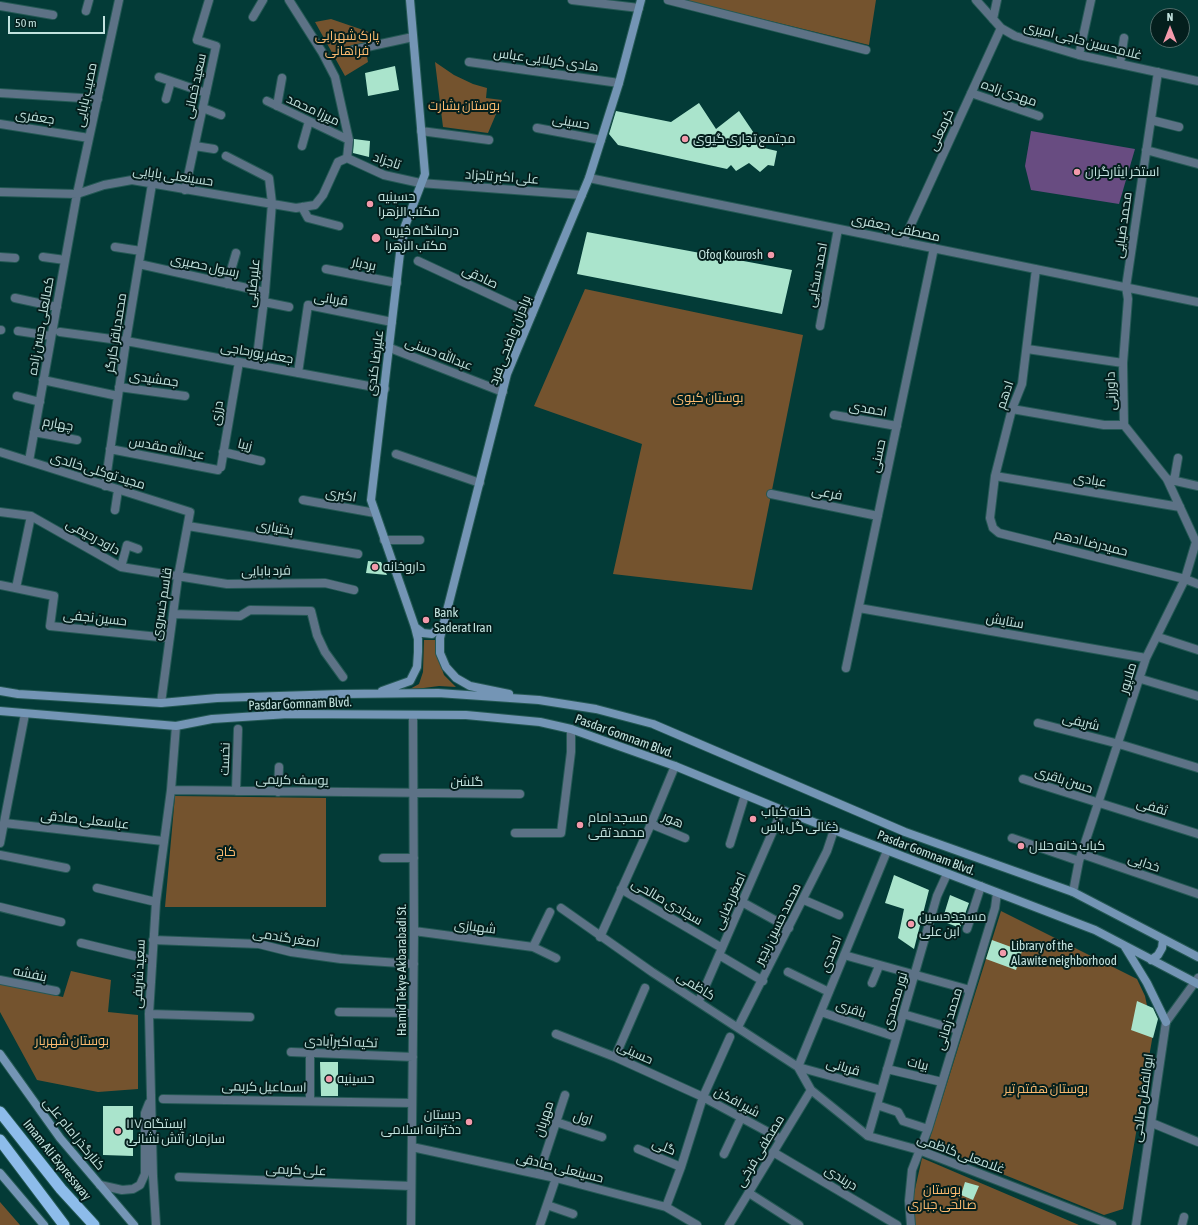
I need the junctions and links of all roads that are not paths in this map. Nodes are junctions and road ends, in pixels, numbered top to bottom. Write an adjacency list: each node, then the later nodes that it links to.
1 (89, 0): 14 (street)
2 (119, 0): 35 (street, مصیب بابایی)
3 (209, 0): 33 (street, سعید خمانی)
4 (263, 0): 16 (street)
5 (289, 0): 49 (street)
6 (410, 0): 19 (main road, علیرضا کندی)
7 (572, 0): 12 (street)
8 (668, 0): 22 (street)
9 (976, 0): 17 (street, غلامحسین حاجی امیری)
10 (997, 0): 17 (street)
11 (1090, 0): 23 (street)
12 (640, 4): 31 (main road, برادران واضحی فرد)
13 (0, 6): 15 (street)
14 (86, 11)
15 (53, 15)
16 (253, 17)
17 (993, 20): 18 (street, غلامحسین حاجی امیری)
18 (1001, 28): 23 (street, غلامحسین حاجی امیری); 34 (street, کرمعلی)
19 (413, 37): 21 (street); 47 (main road, علیرضا کندی)
20 (1124, 38): 25 (street)
21 (353, 50)
22 (866, 50)
23 (1079, 55): 25 (street, غلامحسین حاجی امیری)
24 (469, 62): 31 (street, هادی کربلایی عباس)
25 (1120, 64): 26 (street, غلامحسین حاجی امیری)
26 (1158, 72): 30 (street, غلامحسین حاجی امیری); 42 (street, محمد ضیایی)
27 (159, 77): 29 (street)
28 (282, 78): 38 (street)
29 (171, 81): 33 (street); 36 (street)
30 (1198, 81)
31 (619, 83): 51 (main road, برادران واضحی فرد)
32 (0, 93): 35 (street)
33 (206, 93): 39 (street, سعید خمانی)
34 (971, 93): 41 (street, مهدی زاده); 70 (street, کرمعلی)
35 (98, 99): 48 (street, مصیب بابایی)
36 (166, 99)
37 (267, 101): 38 (street, میرزا محمد)
38 (277, 106): 43 (street, میرزا محمد)
39 (203, 108): 40 (street); 52 (street, سعید خمانی)
40 (221, 115)
41 (1039, 116)
42 (1150, 120): 45 (street); 55 (street, محمد ضیایی)
43 (309, 121): 49 (street, میرزا محمد); 53 (street)
44 (0, 124): 48 (street, جعفری)
45 (1179, 127)
46 (537, 128): 51 (street, حسینی)
47 (421, 131): 50 (street); 60 (main road, علیرضا کندی)
48 (89, 138): 64 (street, مصیب بابایی)
49 (349, 140): 57 (street)
50 (489, 140)
51 (601, 140): 59 (main road, برادران واضحی فرد)
52 (195, 146): 54 (street); 62 (street, سعید خمانی)
53 (302, 146)
54 (214, 150)
55 (1146, 150): 58 (street); 85 (street, محمد ضیایی)
56 (226, 156): 66 (street, علیرضایی)
57 (347, 158): 60 (street, تاجزاد); 67 (street)
58 (1198, 164)
59 (589, 178): 65 (main road, برادران واضحی فرد); 69 (street, مصطفی جعفری)
60 (420, 183): 65 (street, علی اکبر تاجزاد); 83 (main road, علیرضا کندی)
61 (152, 184): 62 (street, حسینعلی بابایی); 64 (street, حسینعلی بابایی); 73 (street, محمدباقر کارگر)
62 (185, 190): 66 (street, حسینعلی بابایی)
63 (0, 192): 64 (street, حسینعلی بابایی)
64 (77, 194): 78 (street, کمالعلی حسن زاده)
65 (582, 195): 92 (main road, برادران واضحی فرد)
66 (272, 203): 67 (street, حسینعلی بابایی); 86 (street, علیرضایی)
67 (299, 208): 68 (street)
68 (339, 226)
69 (838, 229): 70 (street, مصطفی جعفری); 94 (street, احمد سخایی)
70 (903, 242): 72 (street, مصطفی جعفری)
71 (115, 248): 73 (street)
72 (934, 248): 82 (street, مصطفی جعفری); 116 (street, حسنی)
73 (141, 251): 80 (street, محمدباقر کارگر)
74 (236, 253): 84 (street)
75 (0, 257): 77 (street)
76 (43, 257): 78 (street)
77 (15, 258)
78 (65, 260): 90 (street, کمالعلی حسن زاده)
79 (418, 261): 92 (street, صادقی)
80 (139, 264): 84 (street, رسول حصیری); 98 (street, محمدباقر کارگر)
81 (326, 269): 83 (street, بردبار)
82 (1036, 269): 85 (street, مصطفی جعفری); 100 (street, ادهم)
83 (397, 283): 93 (main road, علیرضا کندی)
84 (227, 284): 86 (street, رسول حصیری)
85 (1126, 287): 89 (street, مصطفی جعفری); 102 (street, داورزنی)
86 (265, 292): 88 (street, علیرضایی)
87 (15, 298): 90 (street)
88 (264, 302): 91 (street); 103 (street, علیرضایی)
89 (1198, 302)
90 (56, 307): 97 (street, کمالعلی حسن زاده)
91 (289, 307)
92 (532, 314): 108 (main road, برادران واضحی فرد)
93 (392, 322): 99 (main road, علیرضا کندی); 104 (street, قربانی)
94 (820, 326)
95 (18, 331): 97 (street)
96 (60, 332): 98 (street, جعفر پورحاجی)
97 (51, 336): 105 (street, کمالعلی حسن زاده)
98 (126, 341): 101 (street, جعفر پورحاجی); 106 (street, محمدباقر کارگر)
99 (390, 348): 107 (main road, علیرضا کندی); 108 (street, عبدالله حسنی)
100 (1027, 349): 102 (street); 113 (street, ادهم)
101 (239, 362): 103 (street, جعفر پورحاجی); 121 (street, درزی)
102 (1123, 364): 115 (street, داورزنی)
103 (256, 365): 104 (street, جعفر پورحاجی)
104 (298, 373): 107 (street, جعفر پورحاجی)
105 (43, 380): 110 (street); 112 (street, کمالعلی حسن زاده)
106 (119, 387): 110 (street, محمدباقر کارگر); 111 (street, جمشیدی)
107 (385, 389): 139 (main road, علیرضا کندی)
108 (502, 392): 129 (main road, برادران واضحی فرد)
109 (17, 396): 112 (street)
110 (118, 396): 119 (street, محمدباقر کارگر)
111 (185, 396)
112 (40, 402): 117 (street, کمالعلی حسن زاده)
113 (1012, 409): 115 (street); 127 (street, ادهم)
114 (834, 415): 116 (street, احمدی)
115 (1124, 425): 128 (street, داورزنی)
116 (897, 426): 141 (street, حسنی)
117 (34, 432): 118 (street, چهارم); 125 (street, کمالعلی حسن زاده)
118 (77, 440)
119 (110, 449): 126 (street, عبدالله مقدس); 130 (street, محمدباقر کارگر)
120 (0, 452): 125 (street, مجید توکلی خالدی)
121 (223, 452): 124 (street, زیبا); 126 (street, درزی)
122 (396, 454): 129 (street)
123 (1178, 458): 128 (street)
124 (261, 461)
125 (29, 462): 130 (street, مجید توکلی خالدی)
126 (219, 469)
127 (995, 476): 135 (street, عبادی); 143 (street, ادهم)
128 (1171, 480): 131 (street); 135 (street, ملاپور)
129 (480, 483): 158 (main road, برادران واضحی فرد)
130 (105, 486): 132 (street, مجید توکلی خالدی)
131 (1198, 486)
132 (118, 490): 136 (street); 137 (street, مجید توکلی خالدی)
133 (771, 494): 141 (street, فرعی)
134 (303, 500): 139 (street, اکبری)
135 (1180, 507): 146 (street, ملاپور)
136 (115, 510)
137 (189, 511): 142 (street, قاسم خسروی)
138 (0, 512): 140 (street, داود رحیمی)
139 (375, 513): 144 (main road, علیرضا کندی)
140 (32, 516): 149 (street, داود رحیمی); 154 (street)
141 (878, 516): 156 (street, حسنی)
142 (188, 526): 148 (street, بختیاری); 150 (street, قاسم خسروی)
143 (992, 528): 151 (street, حمیدرضا ادهم)
144 (384, 540): 145 (street); 159 (main road, علیرضا کندی)
145 (420, 540)
146 (1197, 543): 151 (street, ملاپور)
147 (138, 549): 149 (street)
148 (358, 554)
149 (120, 566): 150 (street, داود رحیمی)
150 (178, 577): 155 (street, فرد بابایی); 157 (street, قاسم خسروی)
151 (1185, 579): 152 (street, حمیدرضا ادهم); 160 (street, ملاپور)
152 (1198, 584)
153 (0, 585): 154 (street)
154 (16, 588): 161 (street, حسین نجفی)
155 (354, 590)
156 (859, 608): 163 (street, ستایش); 164 (street, حسنی)
157 (173, 614): 161 (street, قاسم خسروی); 165 (street)
158 (444, 623): 159 (main road); 170 (main road, برادران واضحی فرد)
159 (415, 627): 168 (main road, علیرضا کندی)
160 (1158, 637): 162 (street); 163 (street, ملاپور)
161 (169, 638): 171 (street, قاسم خسروی)
162 (1198, 650)
163 (1146, 658): 166 (street, ملاپور)
164 (846, 668)
165 (343, 677)
166 (1140, 679): 169 (street); 179 (street, ملاپور)
167 (0, 691): 171 (main road, Pasdar Gomnam Blvd.)
168 (370, 694): 170 (main road, Pasdar Gomnam Blvd.); 171 (main road, Pasdar Gomnam Blvd.)
169 (1198, 696)
170 (539, 700): 212 (main road, Pasdar Gomnam Blvd.)
171 (161, 703)
172 (0, 711): 173 (main road, Pasdar Gomnam Blvd.)
173 (25, 714): 176 (main road, Pasdar Gomnam Blvd.); 192 (street)
174 (413, 715): 176 (main road, Pasdar Gomnam Blvd.); 178 (main road, Pasdar Gomnam Blvd.); 187 (street, Hamid Tekye Akbarabadi St.)
175 (1038, 723): 179 (street, شریفی)
176 (176, 726): 184 (street, سعید شریفی)
177 (238, 729): 185 (street, نخست)
178 (571, 729): 180 (main road, Pasdar Gomnam Blvd.); 195 (street)
179 (1119, 744): 182 (street, شریفی); 190 (street, ملاپور)
180 (674, 766): 189 (main road, Pasdar Gomnam Blvd.); 193 (street)
181 (279, 767): 186 (street)
182 (1198, 768)
183 (1023, 779): 190 (street, حسن باقری)
184 (171, 790): 185 (street, یوسف کریمی); 199 (street, سعید شریفی)
185 (236, 791): 186 (street, یوسف کریمی)
186 (278, 792): 187 (street, یوسف کریمی)
187 (414, 793): 188 (street, گلشن); 205 (street, Hamid Tekye Akbarabadi St.)
188 (520, 794)
189 (745, 795): 191 (main road, Pasdar Gomnam Blvd.); 201 (street)
190 (1099, 803): 196 (street, ثقفی); 206 (street, ملاپور)
191 (782, 810): 194 (main road, Pasdar Gomnam Blvd.); 217 (street, اصغر رضایی)
192 (3, 818): 199 (street, عباسعلی صادقی); 200 (street)
193 (651, 824): 197 (street, هور); 211 (street)
194 (834, 830): 202 (main road, Pasdar Gomnam Blvd.); 215 (street, محمد حسین رنجبر)
195 (515, 833)
196 (1198, 834)
197 (685, 838)
198 (1012, 838): 206 (street, خدایی)
199 (163, 841): 216 (street, سعید شریفی)
200 (0, 842)
201 (730, 844)
202 (887, 851): 208 (main road, Pasdar Gomnam Blvd.); 233 (street, احمدی)
203 (0, 855): 207 (street)
204 (383, 858): 205 (street)
205 (414, 858): 225 (street, Hamid Tekye Akbarabadi St.)
206 (1080, 858): 212 (street, ملاپور); 214 (street, خدایی)
207 (66, 868)
208 (947, 874): 209 (main road, Pasdar Gomnam Blvd.); 241 (street, نور محمدی)
209 (981, 886): 213 (main road, Pasdar Gomnam Blvd.); 224 (street)
210 (97, 888): 216 (street)
211 (621, 890): 226 (street); 232 (street, سجادی صالحی)
212 (1073, 892): 228 (main road, Pasdar Gomnam Blvd.)
213 (998, 893): 230 (main road, Pasdar Gomnam Blvd.); 247 (street, محمد زمانی)
214 (1198, 894)
215 (804, 900): 221 (street); 223 (street, محمد حسین رنجبر)
216 (156, 902): 227 (street, سعید شریفی)
217 (742, 902): 223 (street); 232 (street, اصغر رضایی)
218 (0, 908): 222 (street)
219 (561, 908): 226 (street, کاظمی)
220 (550, 912): 231 (street)
221 (839, 915)
222 (61, 922)
223 (789, 928): 243 (street, محمد حسین رنجبر)
224 (967, 930)
225 (414, 931): 231 (street, شهبازی); 238 (street, Hamid Tekye Akbarabadi St.)
226 (600, 937): 250 (street, کاظمی)
227 (153, 940): 236 (street, سعید شریفی); 238 (street, اصغر گندمی)
228 (1163, 940): 234 (main road, Pasdar Gomnam Blvd.); 237 (main road)
229 (81, 943): 236 (street)
230 (1125, 946): 237 (main road, Pasdar Gomnam Blvd.); 257 (main road)
231 (533, 947): 235 (street, شهبازی)
232 (720, 952): 243 (street, سجادی صالحی); 250 (street, اصغر رضایی)
233 (844, 955): 239 (street); 249 (street, احمدی)
234 (1198, 957)
235 (556, 958)
236 (152, 960): 254 (street, سعید شریفی)
237 (1151, 960): 244 (main road, Pasdar Gomnam Blvd.)
238 (414, 964): 253 (street, Hamid Tekye Akbarabadi St.)
239 (879, 966): 241 (street); 245 (street)
240 (788, 972): 249 (street)
241 (914, 976): 247 (street); 255 (street, نور محمدی)
242 (0, 980): 248 (street, بنفشه)
243 (763, 981): 258 (street, محمد حسین رنجبر)
244 (1197, 982): 257 (street, ابوالفضل صالحی)
245 (872, 983)
246 (644, 988): 267 (street)
247 (970, 990): 259 (street, محمد زمانی)
248 (56, 991)
249 (829, 992): 252 (street, احمدی)
250 (699, 1001): 258 (street, کاظمی)
251 (339, 1012): 253 (street)
252 (821, 1012): 262 (street, باقری); 268 (street, احمدی)
253 (413, 1013): 266 (street, Hamid Tekye Akbarabadi St.)
254 (149, 1014): 256 (street); 274 (street, سعید شریفی)
255 (903, 1014): 259 (street); 262 (street, نور محمدی)
256 (250, 1017)
257 (1166, 1022): 283 (street, ابوالفضل صالحی)
258 (738, 1027): 268 (street, کاظمی)
259 (958, 1030): 270 (street, محمد زمانی)
260 (556, 1034): 267 (street, حسینی)
261 (730, 1037): 275 (street)
262 (896, 1037): 269 (street, نور محمدی)
263 (291, 1052): 264 (street, تکیه اکبرآبادی)
264 (310, 1053): 266 (street, تکیه اکبرآبادی); 277 (street)
265 (0, 1054): 300 (main road, کنارگذر امام علی)
266 (413, 1057): 278 (street, Hamid Tekye Akbarabadi St.)
267 (615, 1057): 275 (street, حسینی)
268 (798, 1067): 271 (street, کاظمی); 272 (street, قربانی)
269 (887, 1069): 270 (street, بیات); 272 (street, نور محمدی)
270 (942, 1082): 284 (street, محمد زمانی)
271 (811, 1090): 285 (street, غلامعلی کاظمی); 287 (street, مصطفی فرخی)
272 (881, 1090): 279 (street, نور محمدی)
273 (565, 1095): 282 (street, مهربان)
274 (151, 1098): 300 (street); 310 (street, سعید شریفی)
275 (703, 1098): 281 (street, شیر افکن); 295 (street)
276 (163, 1099): 277 (street, اسماعیل کریمی)
277 (310, 1100): 278 (street, اسماعیل کریمی)
278 (412, 1103): 290 (street, Hamid Tekye Akbarabadi St.)
279 (877, 1105): 284 (street); 285 (street, نور محمدی)
280 (0, 1112): 308 (highway, Imam Ali Expressway)
281 (741, 1118): 287 (street, شیر افکن); 294 (street)
282 (556, 1122): 286 (street, اول); 297 (street, مهربان)
283 (1152, 1123): 289 (street); 319 (street, ابوالفضل صالحی)
284 (928, 1130): 292 (street, محمد زمانی)
285 (868, 1136): 292 (street, غلامعلی کاظمی)
286 (602, 1137)
287 (782, 1139): 293 (street, مصطفی فرخی)
288 (0, 1140): 307 (highway)
289 (1198, 1142)
290 (412, 1147): 297 (street, حسینعلی صادقی); 301 (street, Hamid Tekye Akbarabadi St.)
291 (638, 1149): 295 (street, گلی)
292 (919, 1150): 317 (street, محمد زمانی); 318 (street, غلامعلی کاظمی)
293 (773, 1152): 302 (street, مصطفی فرخی); 316 (street, دربندی)
294 (724, 1154)
295 (681, 1167): 304 (street)
296 (0, 1173): 306 (main road)
297 (539, 1174): 299 (street, حسینعلی صادقی)
298 (179, 1177): 301 (street, علی کریمی)
299 (556, 1178): 303 (street); 304 (street, حسینعلی صادقی)
300 (100, 1185): 309 (main road, کنارگذر امام علی)
301 (411, 1186): 311 (street, Hamid Tekye Akbarabadi St.)
302 (748, 1193): 314 (street, مصطفی فرخی); 315 (street)
303 (547, 1205): 305 (street); 312 (street)
304 (666, 1207): 313 (street, حسینعلی صادقی)
305 (573, 1214)
306 (44, 1225)
307 (64, 1225)
308 (94, 1225)
309 (134, 1225)
310 (156, 1225)
311 (411, 1225)
312 (540, 1225)
313 (697, 1225)
314 (729, 1225)
315 (799, 1225)
316 (897, 1225)
317 (911, 1225)
318 (1112, 1225)
319 (1136, 1225)

